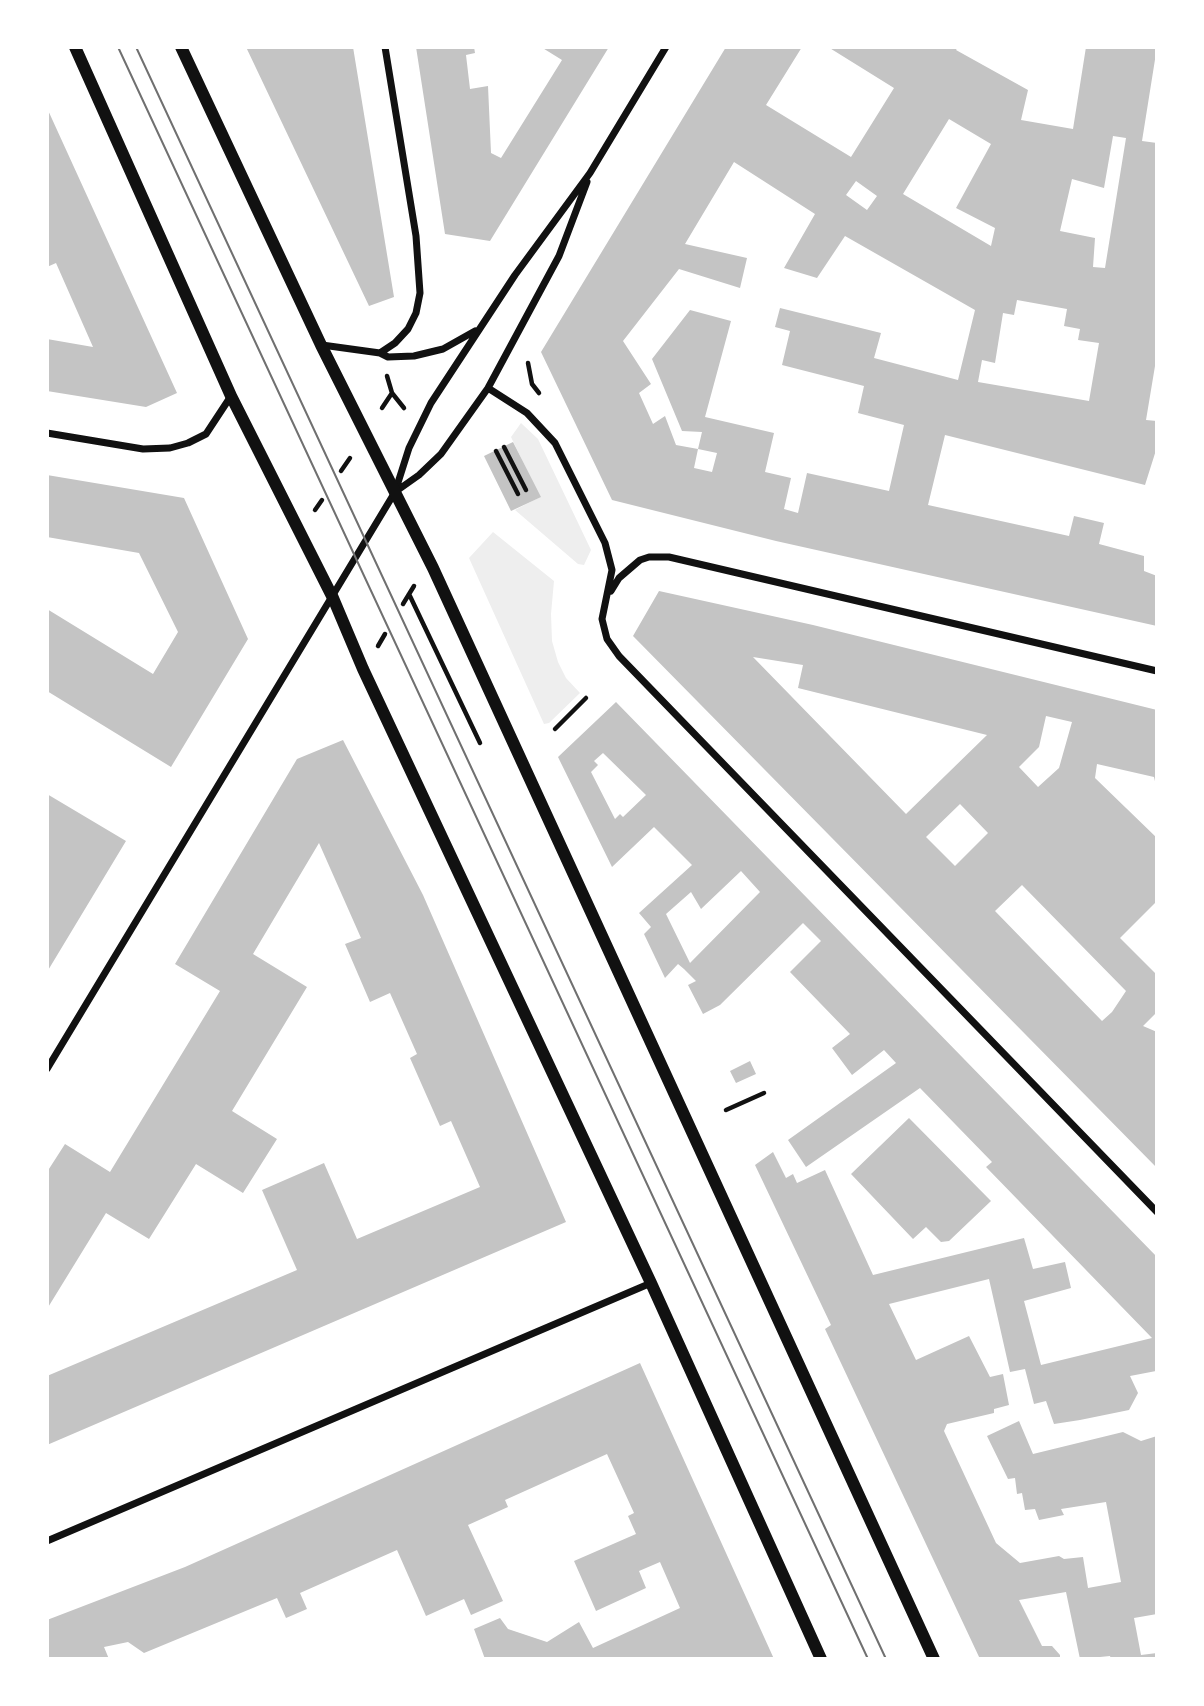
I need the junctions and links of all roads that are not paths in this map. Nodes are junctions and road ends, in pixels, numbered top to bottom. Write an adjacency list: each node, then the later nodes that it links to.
1 (75, 47): 10 (street)
2 (181, 47): 7 (street)
3 (385, 47): 8 (street)
4 (666, 47): 5 (street)
5 (590, 173): 6 (street); 9 (street)
6 (479, 329): 8 (street); 12 (street)
7 (321, 345): 8 (street); 12 (street)
8 (380, 353)
9 (488, 388): 12 (street); 14 (street)
10 (231, 397): 11 (street); 13 (street)
11 (47, 433)
12 (395, 492): 13 (street); 21 (street)
13 (333, 598): 16 (street); 18 (street)
14 (605, 600): 15 (street); 17 (street)
15 (1157, 671)
16 (47, 1069)
17 (1157, 1213)
18 (651, 1283): 19 (street); 20 (street)
19 (47, 1541)
20 (821, 1659)
21 (934, 1659)

